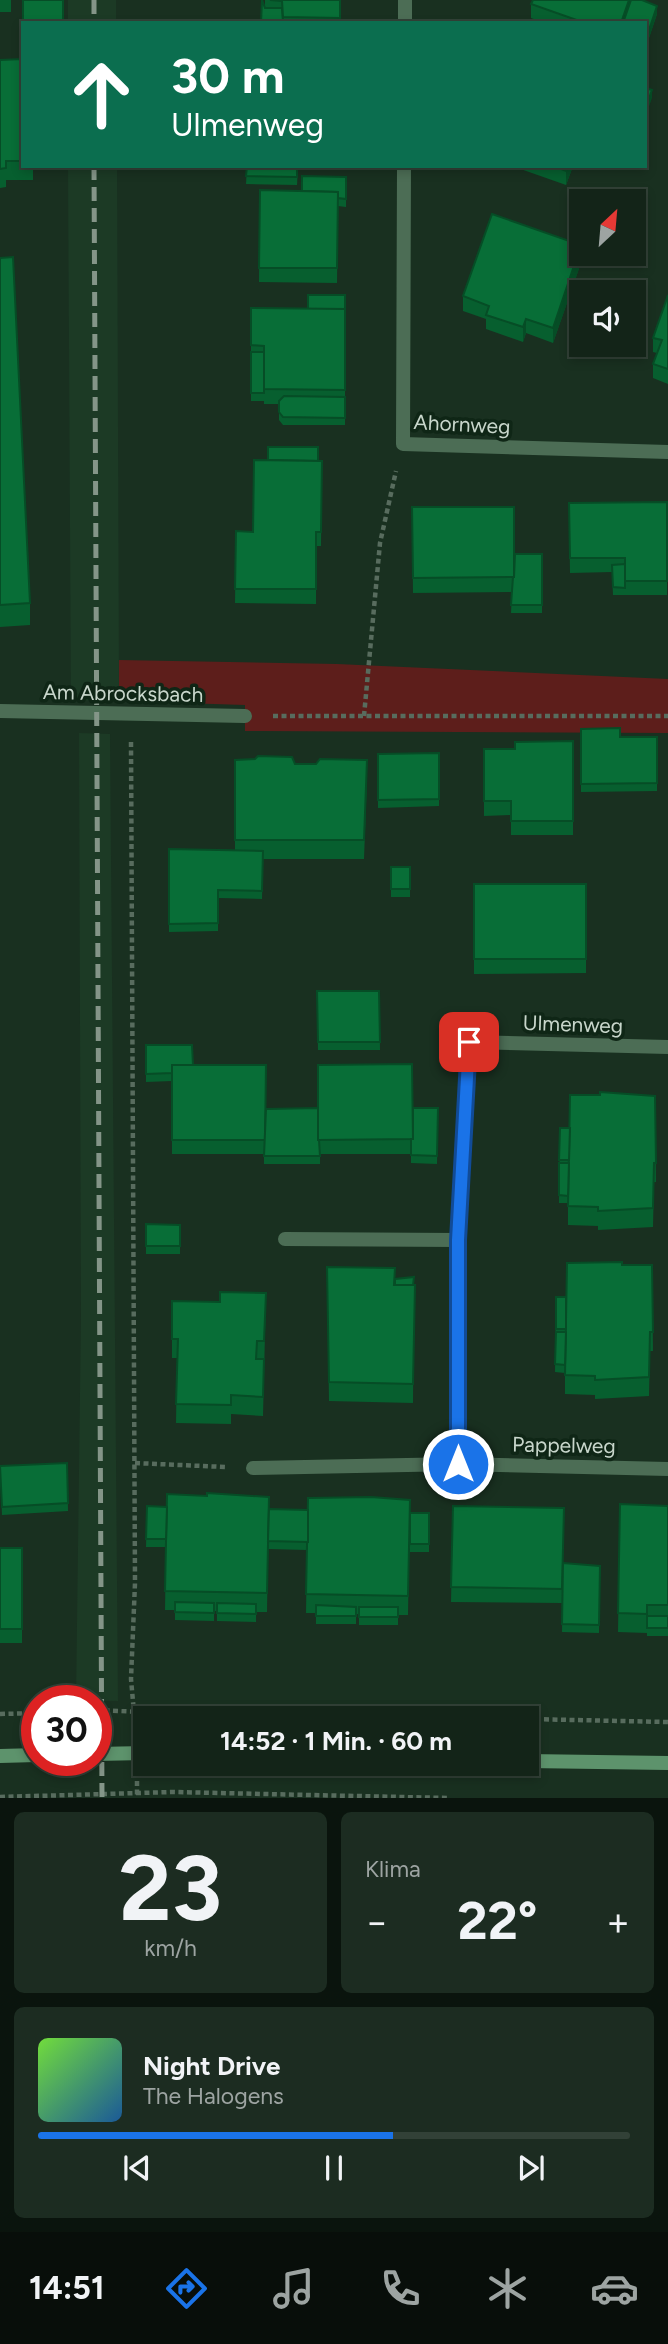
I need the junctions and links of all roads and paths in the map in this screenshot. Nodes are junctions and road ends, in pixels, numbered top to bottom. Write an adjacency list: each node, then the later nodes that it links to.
1 (405, 0): 2 (street)
2 (405, 21)
3 (404, 168): 4 (street, Ahornweg)
4 (403, 444): 5 (street, Ahornweg); 9 (path)
5 (668, 452)
6 (0, 711): 7 (street, Am Abrocksbach)
7 (132, 714): 8 (street, Am Abrocksbach); 14 (path)
8 (246, 716): 9 (path)
9 (364, 716): 10 (path)
10 (668, 716)
11 (668, 1048): 13 (street, Ulmenweg)
12 (285, 1239): 13 (street)
13 (458, 1240): 15 (street)
14 (135, 1463): 16 (path); 18 (path)
15 (458, 1464): 16 (street, Pappelweg); 17 (street, Pappelweg)
16 (253, 1468)
17 (668, 1469)
18 (134, 1706)
19 (112, 1711): 20 (path)
20 (133, 1712)
21 (21, 1713): 22 (path)
22 (0, 1714)
23 (539, 1719): 24 (path)
24 (668, 1722)
25 (133, 1753): 26 (street)
26 (112, 1754)
27 (21, 1755): 28 (street)
28 (0, 1756)
29 (539, 1760): 30 (street)
30 (668, 1763)
31 (138, 1776): 32 (path)
32 (137, 1795): 33 (path); 34 (path)
33 (0, 1797)
34 (447, 1798)

